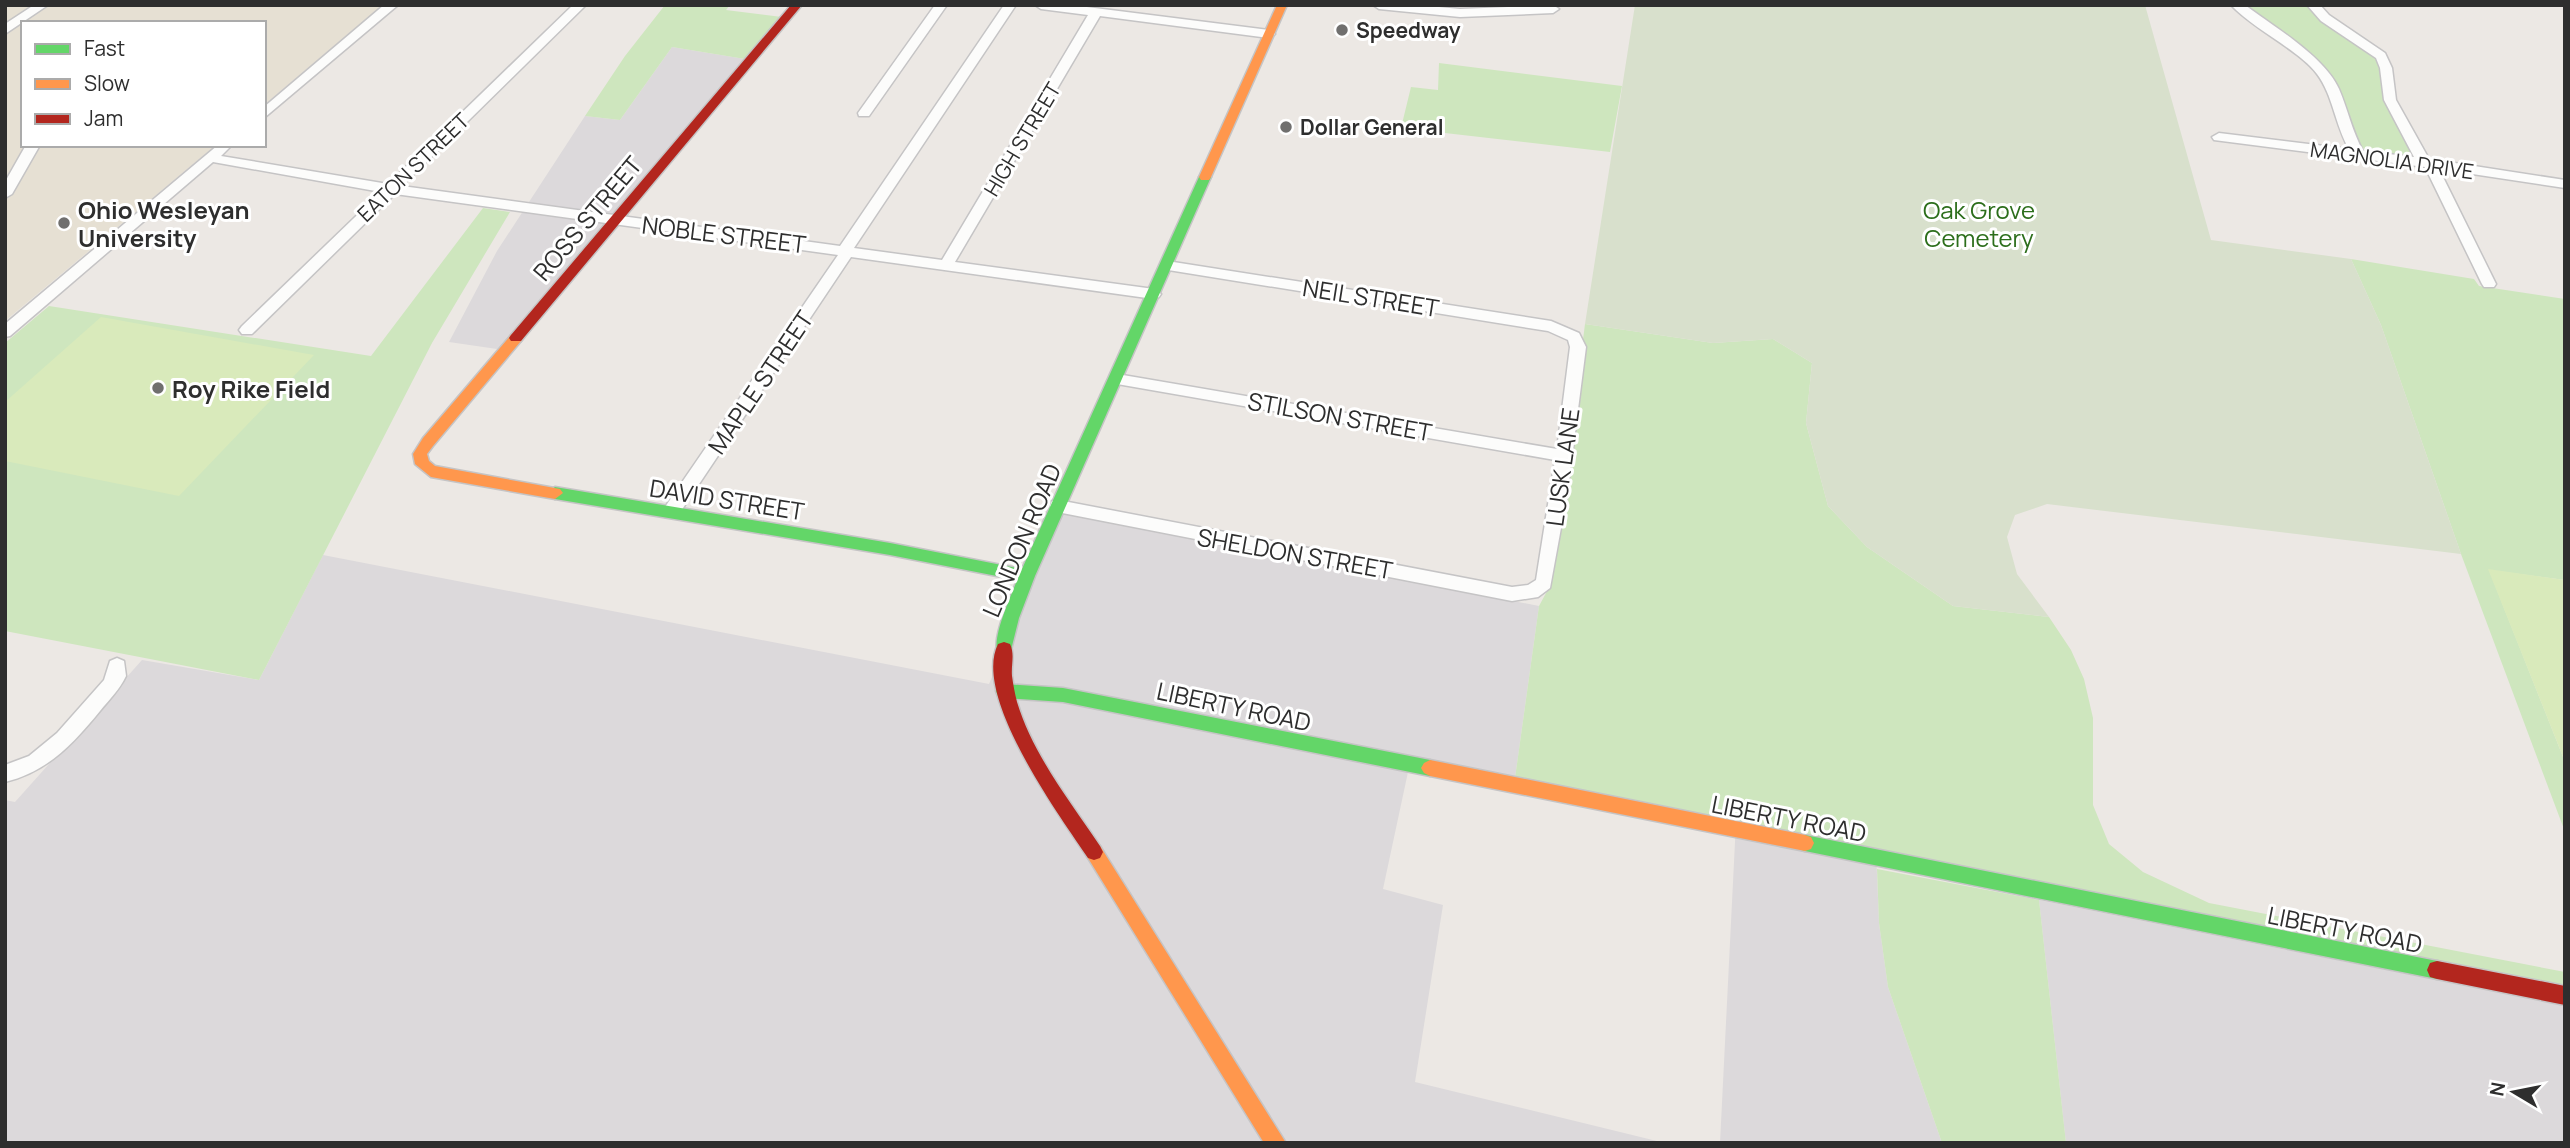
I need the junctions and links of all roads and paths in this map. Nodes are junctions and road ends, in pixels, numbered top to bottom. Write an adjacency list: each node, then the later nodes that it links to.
1 (42, 5): 14 (street)
2 (392, 5): 16 (street)
3 (580, 5): 25 (street, EATON STREET)
4 (797, 5): 27 (street, ROSS STREET)
5 (941, 5): 17 (street)
6 (1010, 5): 28 (street, MAPLE STREET)
7 (1041, 5): 13 (street)
8 (1282, 5): 15 (street, LONDON ROAD)
9 (1379, 5): 12 (street)
10 (2237, 5): 21 (street)
11 (2312, 5): 23 (street)
12 (1553, 9)
13 (1096, 12): 15 (street); 29 (street, HIGH STREET)
14 (5, 30)
15 (1269, 34): 30 (street, LONDON ROAD)
16 (266, 112)
17 (864, 113)
18 (2219, 137): 21 (street, MAGNOLIA DRIVE)
19 (32, 147): 26 (street)
20 (224, 147): 22 (street)
21 (2359, 155): 23 (street, MAGNOLIA DRIVE)
22 (211, 158): 25 (street, NOBLE STREET); 34 (street)
23 (2427, 163): 24 (street, MAGNOLIA DRIVE); 31 (street)
24 (2565, 184)
25 (392, 189): 27 (street, NOBLE STREET); 33 (street, EATON STREET)
26 (5, 194)
27 (615, 220): 28 (street, NOBLE STREET); 38 (street, ROSS STREET)
28 (846, 251): 29 (street, NOBLE STREET); 40 (street, MAPLE STREET)
29 (947, 264): 32 (street, NOBLE STREET)
30 (1167, 266): 32 (street, LONDON ROAD); 35 (street, NEIL STREET)
31 (2489, 284)
32 (1154, 294): 36 (street, LONDON ROAD)
33 (247, 330)
34 (5, 332)
35 (1574, 337): 37 (street, LUSK LANE)
36 (1116, 379): 37 (street, STILSON STREET); 39 (street, LONDON ROAD)
37 (1564, 456): 42 (street, LUSK LANE)
38 (422, 464): 40 (street, DAVID STREET)
39 (1058, 506): 41 (street, LONDON ROAD); 42 (street, SHELDON STREET)
40 (671, 512): 41 (street, DAVID STREET)
41 (1027, 576): 44 (street, LONDON ROAD)
42 (1532, 592)
43 (117, 666): 45 (street)
44 (1004, 691): 46 (street, LIBERTY ROAD); 47 (street, LONDON ROAD)
45 (5, 774)
46 (2565, 996)
47 (1276, 1143)

